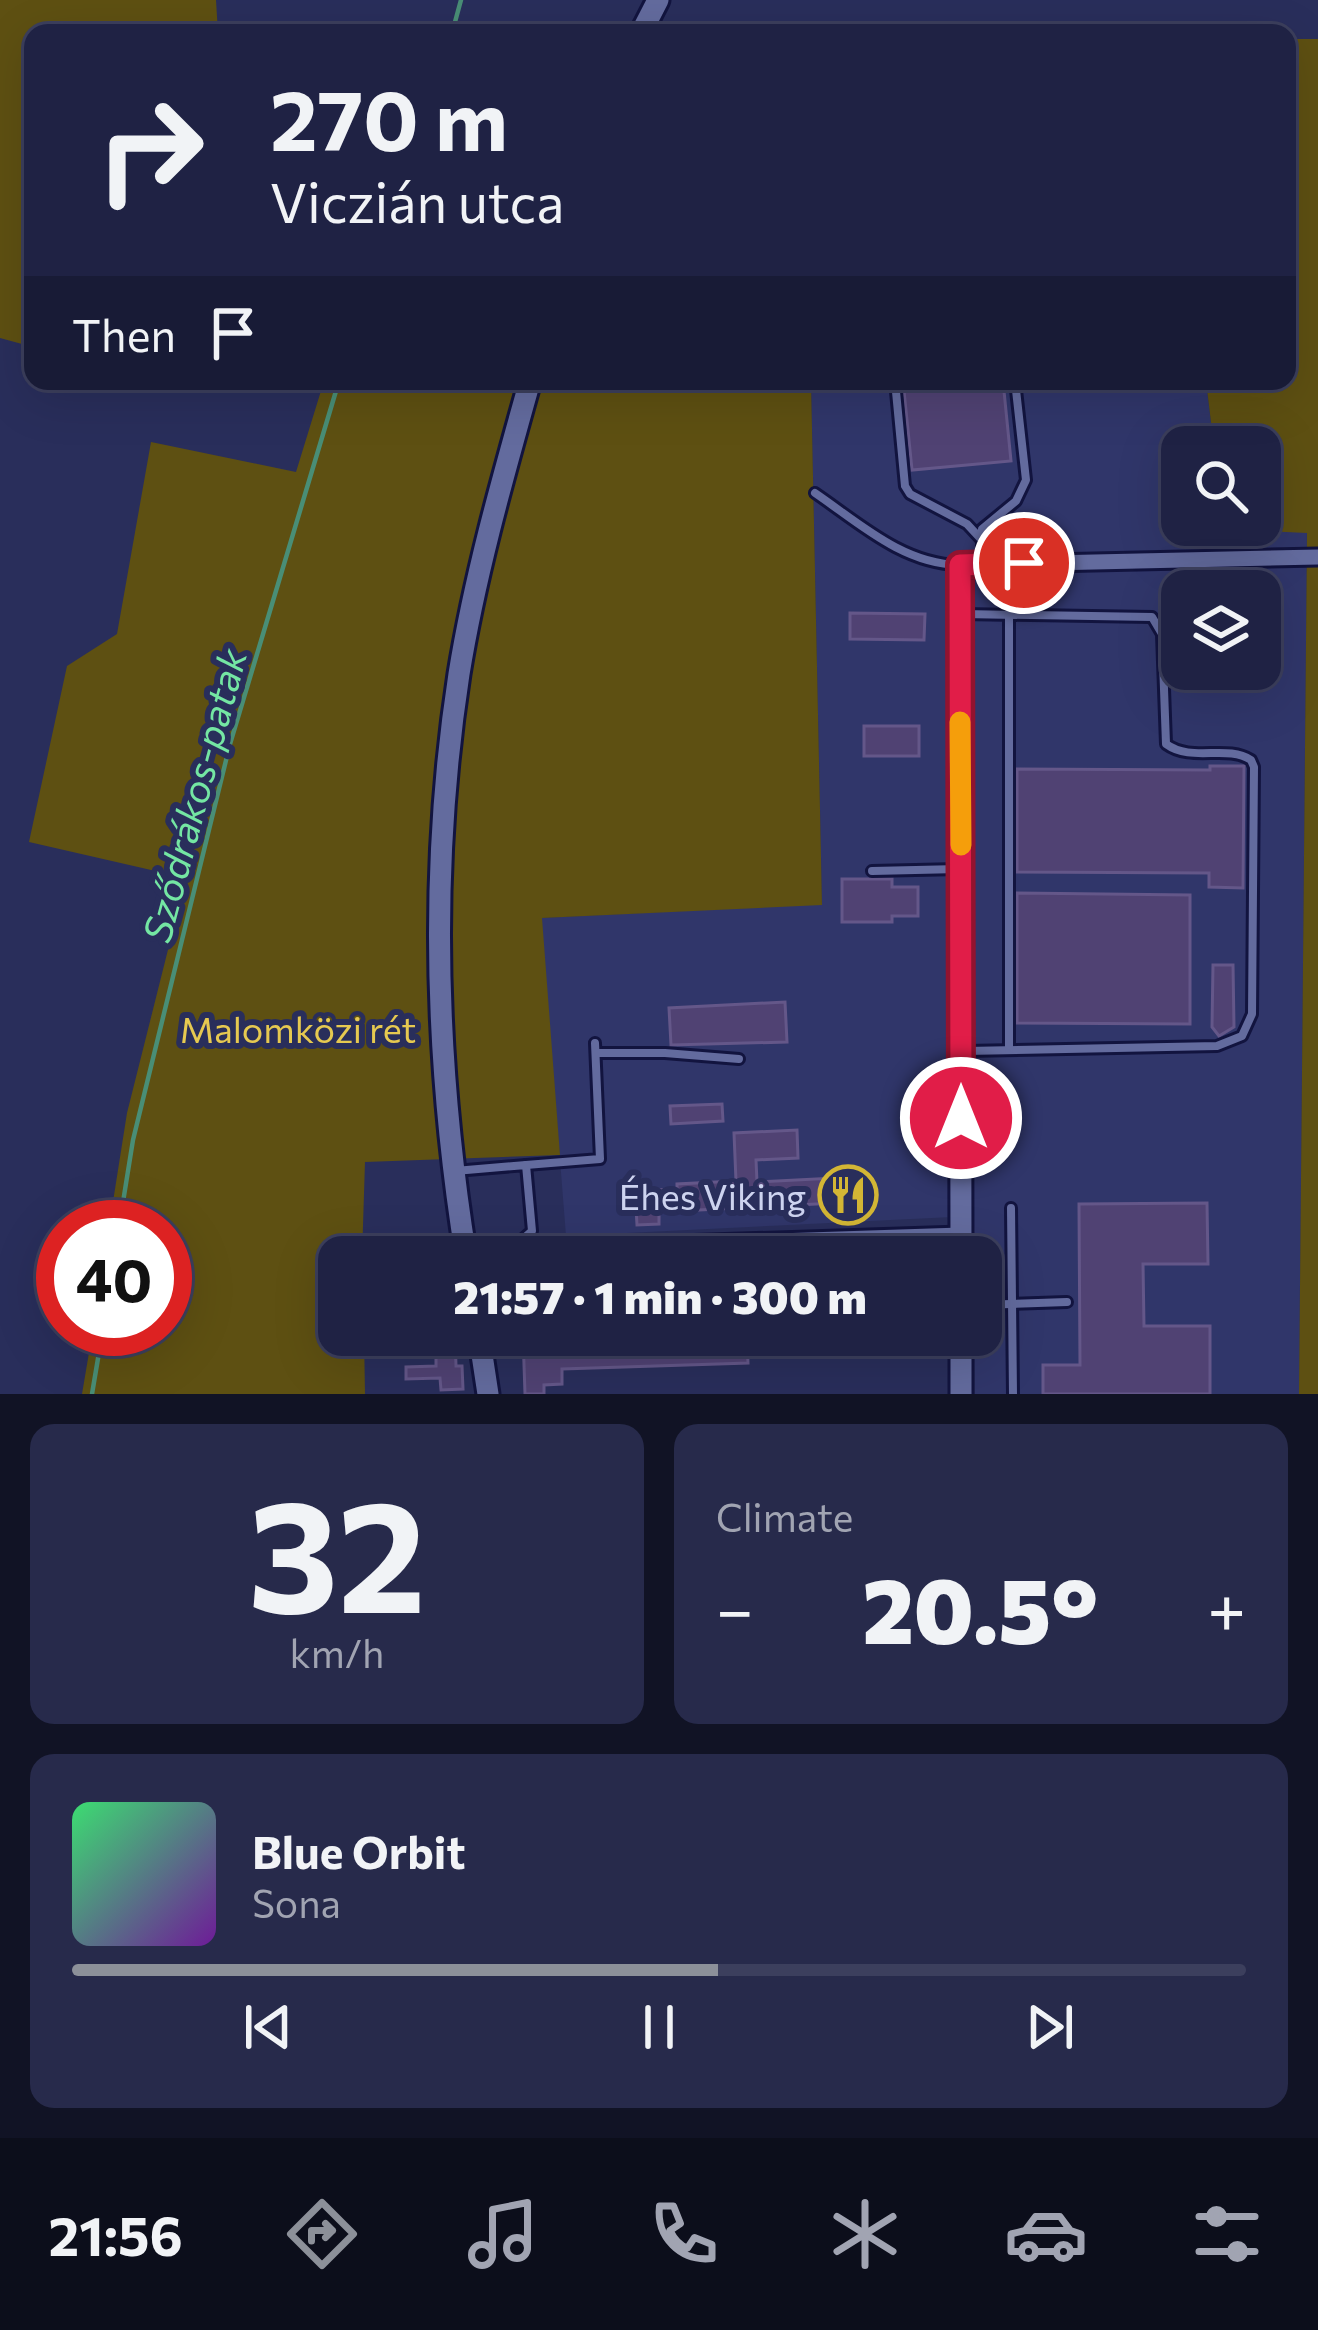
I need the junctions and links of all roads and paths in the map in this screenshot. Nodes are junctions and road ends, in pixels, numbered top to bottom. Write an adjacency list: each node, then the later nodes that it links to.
1 (528, 390): 16 (main road)
2 (896, 390): 5 (lane)
3 (1016, 390): 5 (lane)
4 (815, 493): 7 (lane)
5 (980, 539): 7 (lane)
6 (1318, 557): 7 (street)
7 (971, 564): 8 (main road)
8 (960, 614): 9 (lane); 10 (main road)
9 (1010, 614): 12 (lane); 12 (lane)
10 (961, 868): 11 (lane); 13 (main road)
11 (872, 871)
12 (1010, 1050): 13 (lane)
13 (961, 1051): 20 (main road)
14 (739, 1059): 15 (lane)
15 (526, 1165): 16 (lane); 19 (lane)
16 (453, 1172): 18 (main road)
17 (1011, 1208): 23 (lane)
18 (462, 1236)
19 (526, 1236)
20 (962, 1236)
21 (1067, 1302): 23 (lane)
22 (1002, 1304): 23 (lane)
23 (1012, 1304): 28 (lane)
24 (482, 1356): 26 (main road)
25 (961, 1356): 27 (main road)
26 (488, 1394)
27 (961, 1394)
28 (1013, 1394)

